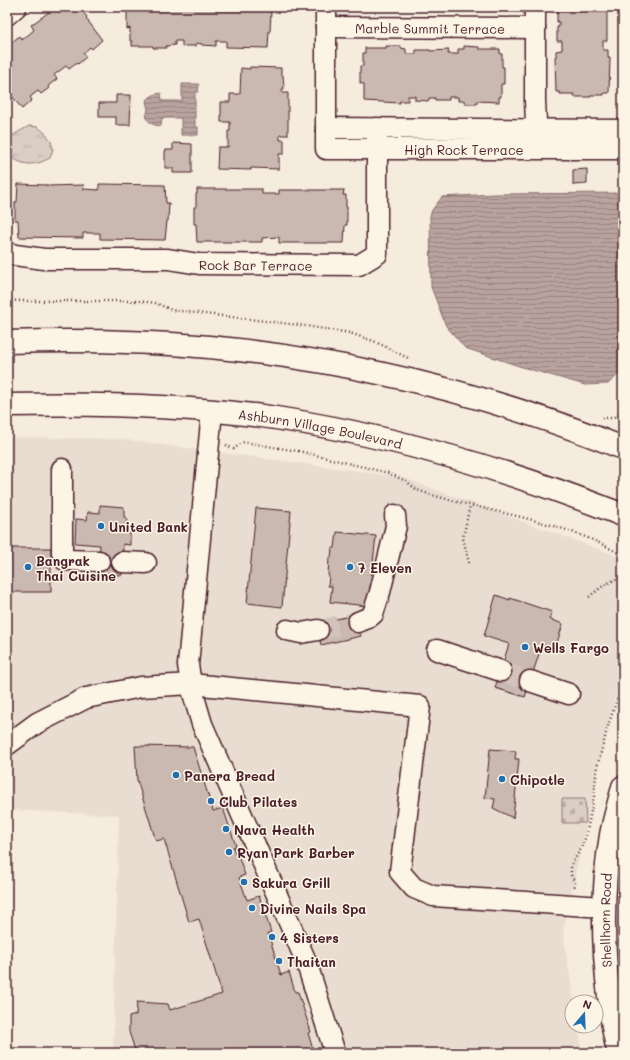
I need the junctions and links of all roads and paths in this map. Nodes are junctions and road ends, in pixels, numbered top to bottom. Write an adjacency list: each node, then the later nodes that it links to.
1 (16, 7): 4 (street)
2 (326, 7): 5 (street, High Rock Terrace)
3 (535, 7): 6 (street)
4 (7, 15)
5 (326, 27): 6 (street, Marble Summit Terrace); 7 (street, High Rock Terrace)
6 (535, 28): 10 (street)
7 (326, 128): 8 (street, High Rock Terrace); 11 (street, High Rock Terrace)
8 (377, 128): 10 (street, High Rock Terrace); 11 (street, Rock Bar Terrace)
9 (623, 130): 10 (street, High Rock Terrace)
10 (537, 139): 11 (street, High Rock Terrace); 12 (street, High Rock Terrace)
11 (377, 149): 13 (street, Rock Bar Terrace)
12 (623, 149)
13 (7, 252)
14 (7, 342): 18 (main road)
15 (7, 405): 16 (main road, Ashburn Village Boulevard)
16 (212, 411): 22 (main road, Ashburn Village Boulevard); 37 (street)
17 (226, 445): 20 (path)
18 (623, 448)
19 (62, 469): 24 (street)
20 (470, 505): 23 (path); 27 (path)
21 (395, 515): 30 (street)
22 (623, 515)
23 (623, 556)
24 (99, 561)
25 (122, 562): 26 (street)
26 (146, 563)
27 (469, 563)
28 (623, 578): 29 (path)
29 (589, 597)
30 (358, 622)
31 (287, 630): 32 (street)
32 (318, 630)
33 (437, 650): 34 (street)
34 (500, 671)
35 (530, 681): 38 (street)
36 (623, 681): 41 (path)
37 (191, 684): 39 (street); 41 (street); 43 (street)
38 (569, 694)
39 (7, 745)
40 (623, 787): 42 (main road, Shellhorn Road)
41 (573, 905): 42 (street)
42 (603, 907): 44 (main road, Shellhorn Road)
43 (335, 1053)
44 (619, 1053)

